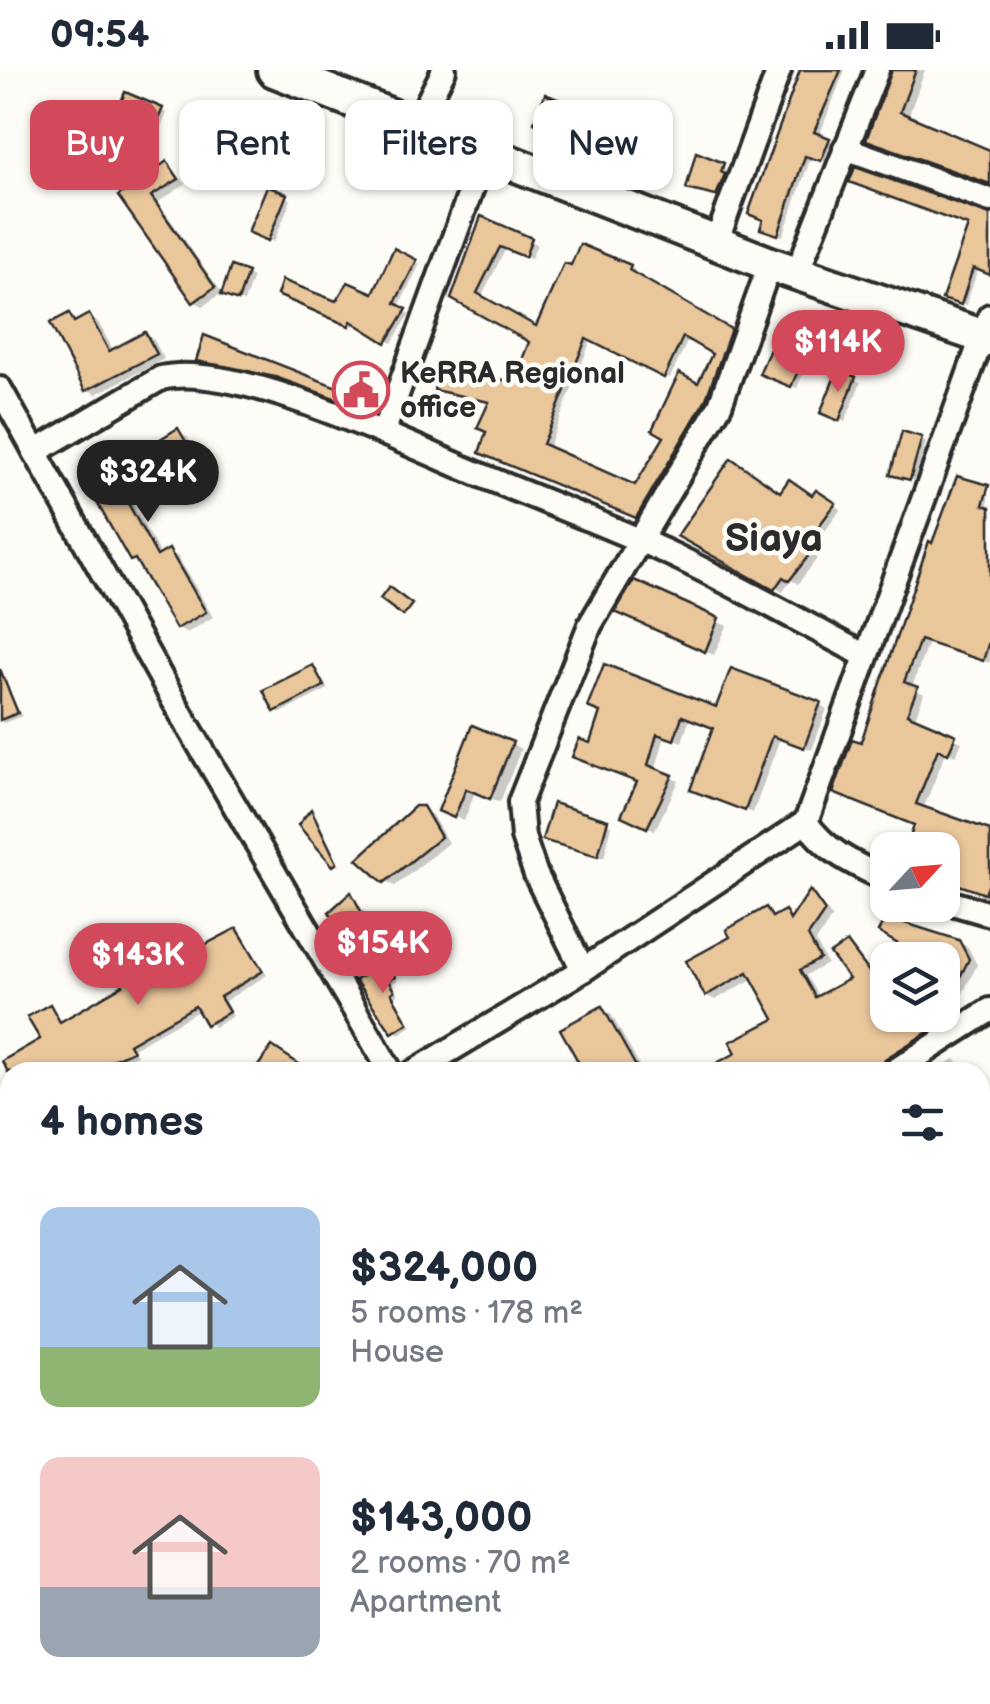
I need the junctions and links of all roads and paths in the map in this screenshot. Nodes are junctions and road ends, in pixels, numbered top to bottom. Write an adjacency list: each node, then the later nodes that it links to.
1 (274, 70): 5 (main road)
2 (444, 70): 6 (street)
3 (779, 70): 11 (street)
4 (877, 70): 7 (street)
5 (353, 100)
6 (429, 100)
7 (845, 148): 10 (street); 12 (street)
8 (513, 163): 11 (main road)
9 (471, 190): 15 (street)
10 (990, 200)
11 (716, 243): 12 (main road)
12 (783, 268): 13 (main road); 17 (street)
13 (988, 331): 18 (street)
14 (0, 388): 16 (street)
15 (383, 433): 16 (street); 17 (street)
16 (35, 452): 25 (street)
17 (638, 540): 18 (street); 23 (street)
18 (864, 655): 19 (street)
19 (806, 822): 20 (street); 23 (street)
20 (870, 871)
21 (960, 905): 22 (street)
22 (990, 914)
23 (583, 970): 26 (street)
24 (990, 1010): 27 (street)
25 (385, 1062)
26 (431, 1062)
27 (909, 1062)

